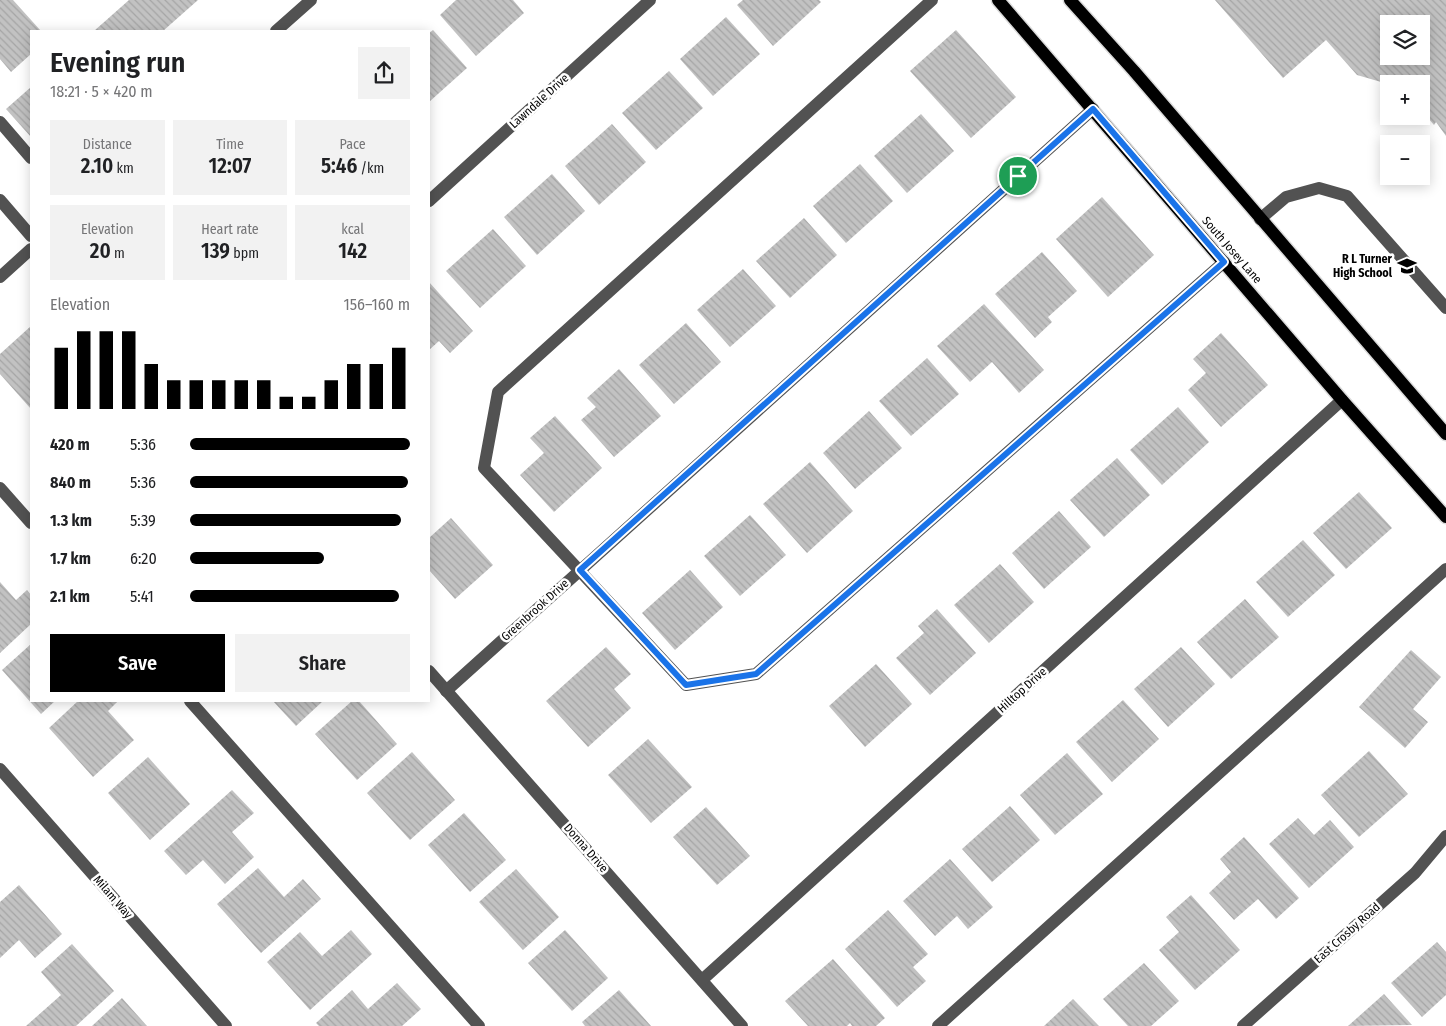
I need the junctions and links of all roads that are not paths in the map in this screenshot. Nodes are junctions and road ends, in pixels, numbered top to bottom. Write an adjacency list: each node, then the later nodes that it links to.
1 (312, 0): 6 (street)
2 (650, 0): 11 (street, Lawndale Drive)
3 (932, 0): 24 (street)
4 (998, 0): 7 (main road, South Josey Lane)
5 (1070, 0): 12 (main road)
6 (277, 30)
7 (1093, 109): 15 (main road, South Josey Lane); 24 (street, Greenbrook Drive)
8 (0, 122): 9 (street)
9 (30, 157)
10 (0, 200): 13 (street)
11 (430, 201)
12 (1260, 219): 17 (street); 19 (main road)
13 (30, 235)
14 (30, 250): 16 (street)
15 (1224, 262): 18 (main road, South Josey Lane); 24 (street)
16 (0, 277)
17 (1446, 308)
18 (1342, 400): 21 (main road, South Josey Lane); 30 (street, Hilltop Drive)
19 (1445, 431)
20 (0, 488): 22 (street)
21 (1446, 517)
22 (30, 522)
23 (1446, 569): 34 (street)
24 (580, 570): 26 (street, Greenbrook Drive)
25 (430, 671): 26 (street, Donna Drive)
26 (446, 690): 30 (street, Donna Drive)
27 (191, 702): 32 (street)
28 (0, 769): 31 (street, Milam Way)
29 (1446, 836): 35 (street, East Crosby Road)
30 (702, 980): 33 (street, Donna Drive)
31 (226, 1026)
32 (479, 1026)
33 (742, 1026)
34 (938, 1026)
35 (1243, 1026)

